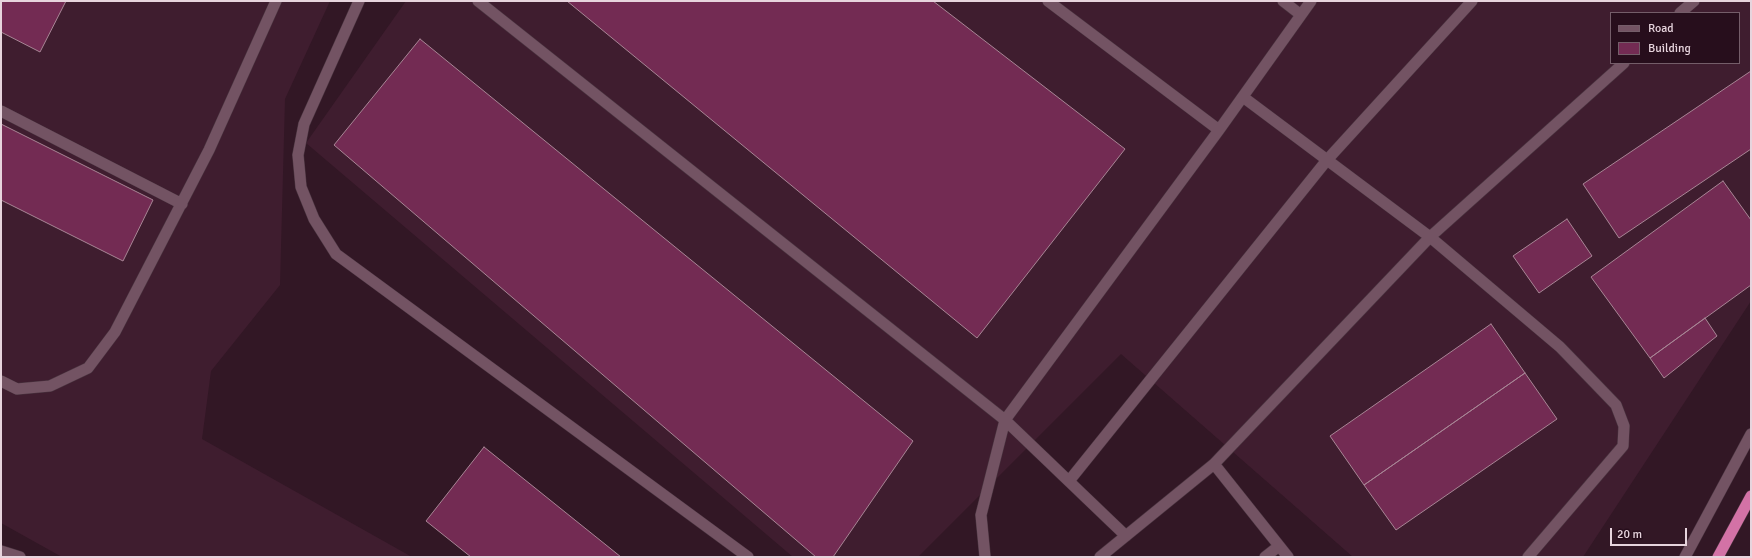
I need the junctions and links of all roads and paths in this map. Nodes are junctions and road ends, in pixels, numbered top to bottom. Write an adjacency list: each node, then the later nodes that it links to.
1 (276, 1): 16 (street)
2 (359, 1): 28 (street)
3 (478, 1): 19 (street)
4 (1048, 1): 14 (street)
5 (1283, 1): 10 (street)
6 (1311, 1): 10 (street)
7 (1472, 1): 15 (street)
8 (1694, 1): 9 (street)
9 (1681, 12)
10 (1301, 15): 12 (street)
11 (1623, 64): 17 (street)
12 (1243, 97): 14 (street); 15 (street)
13 (1, 111): 16 (street)
14 (1219, 130): 19 (street)
15 (1327, 160): 17 (street); 22 (street)
16 (182, 204): 18 (street)
17 (1430, 237): 21 (street); 33 (street)
18 (1, 381)
19 (1005, 420): 22 (street); 29 (street)
20 (1751, 434): 34 (street)
21 (1214, 464): 24 (street); 25 (street)
22 (1069, 481): 24 (street)
23 (1751, 496): 35 (highway)
24 (1126, 536): 30 (street)
25 (1279, 546): 31 (street); 32 (street)
26 (1, 552): 27 (street)
27 (20, 557)
28 (748, 557)
29 (985, 557)
30 (1100, 557)
31 (1265, 557)
32 (1288, 557)
33 (1528, 557)
34 (1685, 557)
35 (1718, 557)

